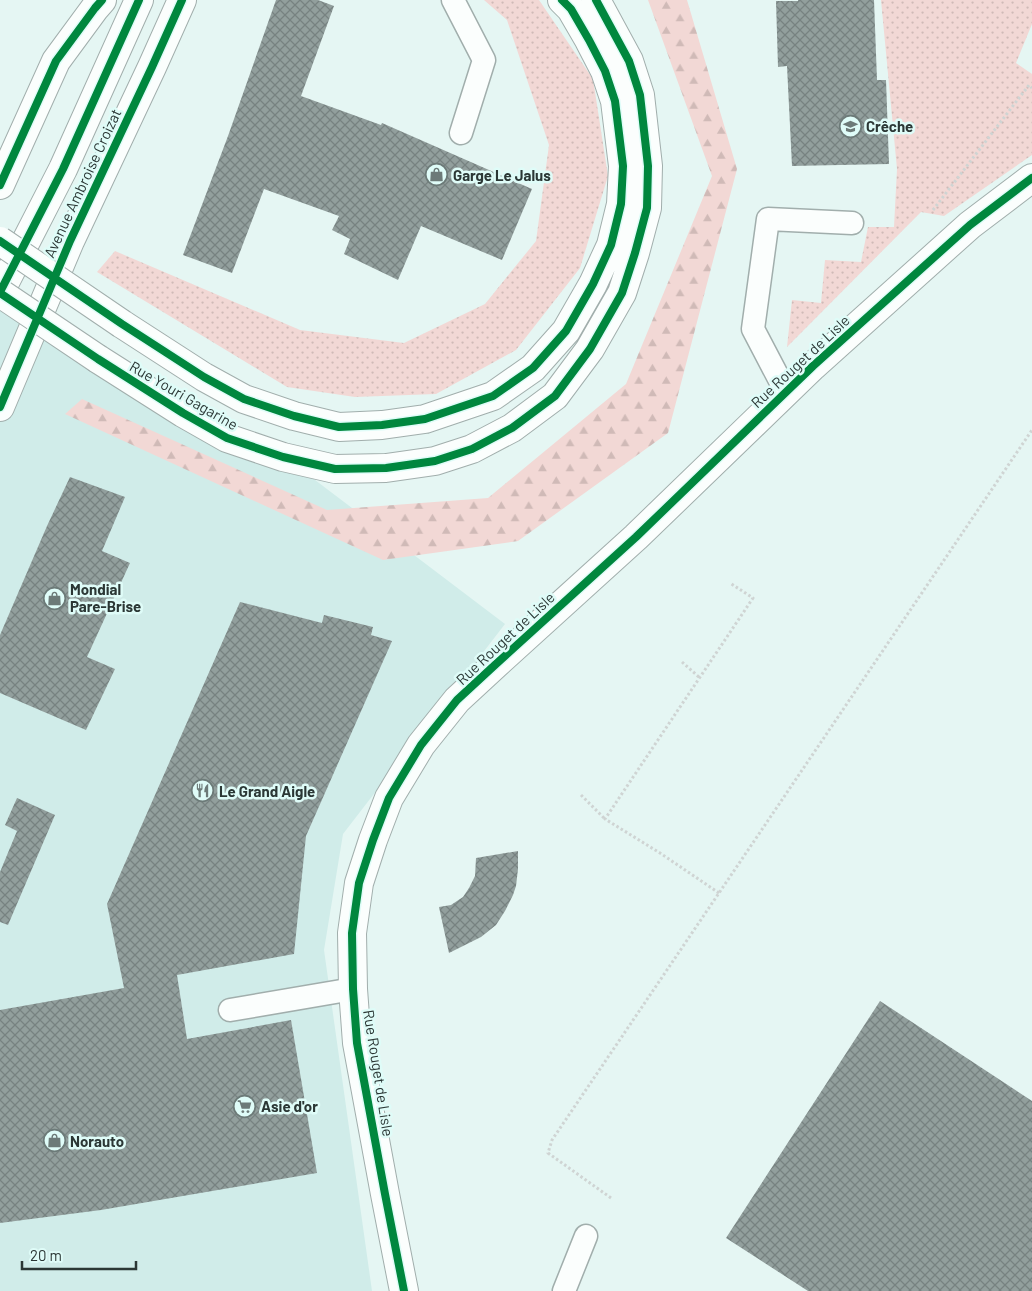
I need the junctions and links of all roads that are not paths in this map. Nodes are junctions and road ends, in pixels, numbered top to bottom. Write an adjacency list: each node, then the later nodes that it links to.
1 (102, 0): 9 (street)
2 (139, 0): 12 (street, Avenue Ambroise Croizat)
3 (182, 0): 14 (street, Avenue Ambroise Croizat)
4 (453, 0): 7 (lane)
5 (562, 0): 11 (street, Rue Youri Gagarine, bridge)
6 (596, 0): 12 (street, Rue Youri Gagarine, bridge)
7 (461, 133)
8 (1032, 178): 13 (street, Rue Rouget de Lisle)
9 (0, 185)
10 (852, 224): 13 (lane)
11 (0, 241)
12 (0, 292)
13 (786, 392): 15 (street, Rue Rouget de Lisle)
14 (0, 407)
15 (353, 989): 16 (lane); 18 (street, Rue Rouget de Lisle)
16 (230, 1010)
17 (586, 1236): 19 (lane)
18 (404, 1291)
19 (564, 1291)

